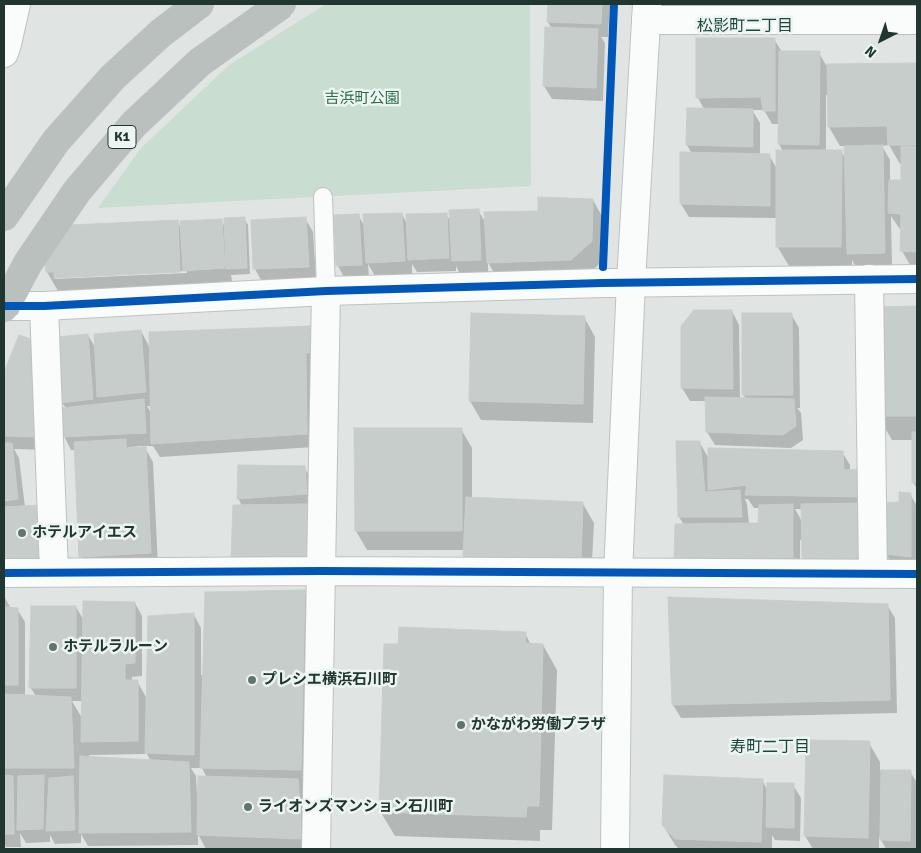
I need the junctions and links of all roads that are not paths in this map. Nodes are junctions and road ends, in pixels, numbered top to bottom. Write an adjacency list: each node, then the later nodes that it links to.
1 (16, 4): 6 (street)
2 (199, 4): 8 (highway)
3 (282, 4): 14 (highway, K1, bridge)
4 (646, 12): 5 (street); 11 (street)
5 (917, 20)
6 (4, 52)
7 (323, 196): 12 (lane)
8 (4, 216)
9 (869, 279): 10 (street); 11 (street); 19 (street)
10 (917, 279)
11 (631, 282): 12 (street); 18 (street)
12 (326, 292): 13 (street); 15 (street)
13 (44, 306): 14 (street); 16 (street)
14 (4, 307)
15 (321, 571): 16 (street); 18 (street); 21 (street)
16 (54, 572): 17 (street)
17 (4, 573)
18 (618, 573): 19 (street); 22 (street)
19 (873, 574): 20 (street)
20 (917, 574)
21 (316, 849)
22 (615, 849)

